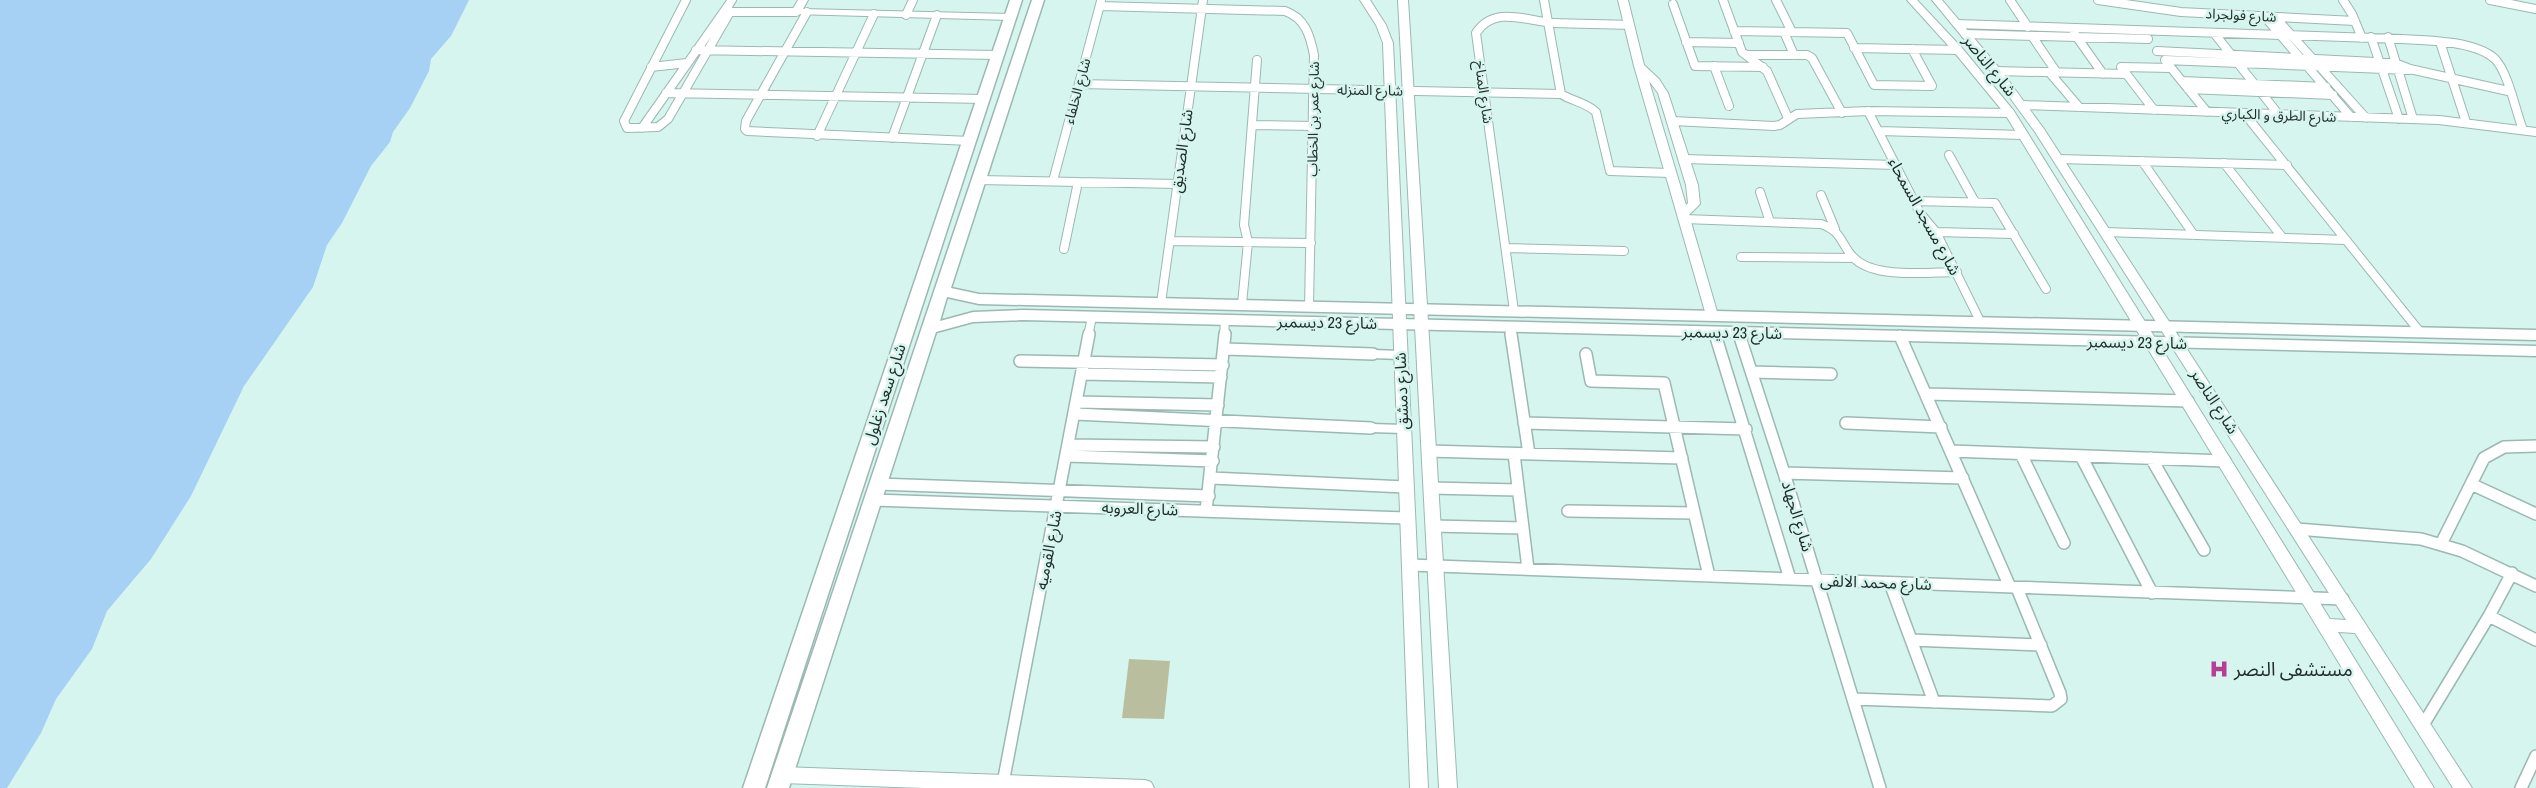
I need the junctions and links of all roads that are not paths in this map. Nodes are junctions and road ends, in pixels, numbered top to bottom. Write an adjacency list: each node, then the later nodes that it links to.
1 (686, 0): 79 (street)
2 (732, 0): 25 (street)
3 (802, 0): 26 (street)
4 (815, 0): 27 (street)
5 (912, 0): 29 (street)
6 (1016, 0): 32 (main road, شارع سعد زغلول)
7 (1038, 0): 90 (main road, شارع سعد زغلول)
8 (1365, 0): 100 (street, شارع دمشق)
9 (1403, 0): 102 (street, شارع دمشق)
10 (1544, 0): 35 (street)
11 (1623, 0): 37 (street)
12 (1723, 0): 41 (street)
13 (1776, 0): 42 (street)
14 (1912, 0): 60 (street, شارع الناصر)
15 (1936, 0): 36 (street, شارع الناصر)
16 (2010, 0): 38 (street)
17 (2098, 0): 20 (street, شارع فولجراد)
18 (2343, 0): 34 (street)
19 (2490, 0): 24 (street)
20 (2137, 2): 31 (street, شارع فولجراد); 34 (street, شارع فولجراد)
21 (1100, 3): 22 (street, شارع عمر بن الخطاب); 93 (street, شارع الخلفاء)
22 (1202, 4): 95 (street, شارع الصديق); 98 (street, شارع عمر بن الخطاب)
23 (1673, 4): 53 (street)
24 (2536, 9)
25 (726, 10): 26 (street); 58 (street); 59 (street)
26 (796, 12): 27 (street)
27 (808, 12): 28 (street); 61 (street)
28 (874, 14): 29 (street); 63 (street)
29 (906, 14): 30 (street)
30 (937, 15): 32 (street); 64 (street)
31 (2264, 16): 33 (street, شارع فولجراد); 45 (street)
32 (1011, 17): 66 (main road, شارع سعد زغلول)
33 (2275, 17): 34 (street, شارع فولجراد); 47 (street)
34 (2353, 17): 51 (street)
35 (1547, 20): 37 (street, شارع المناخ); 103 (street, شارع المناخ); 107 (street)
36 (1957, 24): 38 (street); 44 (street, شارع الناصر)
37 (1629, 25): 76 (street)
38 (2028, 27): 39 (street)
39 (2071, 28): 40 (street); 48 (street)
40 (2141, 30): 43 (street); 52 (street)
41 (1734, 31): 42 (street); 55 (street)
42 (1788, 32): 56 (street); 68 (street)
43 (2214, 33): 45 (street); 65 (street)
44 (1965, 34): 46 (street); 85 (street, شارع الناصر)
45 (2281, 35): 47 (street); 69 (street)
46 (2032, 36): 48 (street); 86 (street)
47 (2292, 36): 51 (street); 70 (street)
48 (2077, 37): 52 (street); 87 (street)
49 (2371, 37): 50 (street); 51 (street); 73 (street)
50 (2388, 37): 54 (street); 82 (street)
51 (2362, 38)
52 (2148, 39): 62 (street)
53 (1686, 42): 55 (street); 77 (street)
54 (2440, 42): 91 (street); 101 (street)
55 (1739, 43): 67 (street)
56 (1854, 48): 57 (street); 57 (street)
57 (1912, 49): 60 (street)
58 (696, 50): 59 (street); 74 (street)
59 (707, 50): 61 (street); 106 (street)
60 (1958, 50): 121 (street, شارع الناصر)
61 (785, 51): 63 (street); 108 (street)
62 (2158, 51): 65 (street); 72 (street)
63 (856, 53): 64 (street); 109 (street)
64 (923, 54): 66 (street); 111 (street)
65 (2231, 54): 69 (street); 75 (street)
66 (998, 55): 89 (main road, شارع سعد زغلول)
67 (1746, 55): 68 (street); 80 (street)
68 (1794, 55): 118 (street)
69 (2300, 58): 70 (street); 78 (street)
70 (2312, 58): 73 (street); 81 (street)
71 (1256, 60): 96 (street)
72 (2165, 60): 75 (street); 83 (street)
73 (2379, 61): 82 (street); 84 (street)
74 (687, 63): 79 (street); 105 (street)
75 (2238, 63): 78 (street); 94 (street)
76 (1639, 66): 128 (street); 147 (street)
77 (1714, 66): 80 (street); 114 (street)
78 (2308, 66): 81 (street); 97 (street)
79 (650, 67): 132 (street)
80 (1763, 67): 124 (street)
81 (2320, 67): 84 (street); 125 (street)
82 (2397, 67): 84 (street); 91 (street); 127 (street)
83 (2171, 68): 88 (street); 92 (street)
84 (2382, 70): 126 (street)
85 (1996, 71): 86 (street); 113 (street, شارع الناصر)
86 (2053, 73): 87 (street); 115 (street)
87 (2103, 74): 88 (street)
88 (2126, 74): 116 (street)
89 (992, 75): 90 (main road); 112 (main road, شارع سعد زغلول)
90 (1014, 75): 148 (main road, شارع سعد زغلول)
91 (2452, 79): 101 (street); 129 (street)
92 (2182, 81): 94 (street); 99 (street)
93 (1079, 84): 95 (street, شارع المنزله); 149 (street, شارع الخلفاء)
94 (2255, 84): 97 (street); 104 (street)
95 (1190, 86): 96 (street, شارع المنزله); 151 (street, شارع الصديق)
96 (1255, 87): 98 (street, شارع المنزله); 130 (street)
97 (2326, 88): 110 (street)
98 (1314, 89): 100 (street, شارع المنزله); 131 (street, شارع عمر بن الخطاب)
99 (2188, 89): 104 (street); 119 (street)
100 (1388, 90): 102 (street, شارع المنزله); 180 (street, شارع دمشق)
101 (2508, 90): 133 (street)
102 (1408, 91): 103 (street, شارع المنزله); 181 (street, شارع دمشق)
103 (1484, 92): 107 (street, شارع المنزله); 168 (street, شارع المناخ)
104 (2262, 92): 110 (street); 122 (street)
105 (666, 93): 106 (street); 132 (street)
106 (685, 93): 108 (street); 132 (street)
107 (1561, 94): 147 (street, شارع المنزله)
108 (761, 95): 109 (street); 137 (street)
109 (836, 96): 111 (street); 137 (street)
110 (2333, 96): 123 (street)
111 (907, 98): 112 (street); 138 (street)
112 (984, 99): 139 (main road, شارع سعد زغلول)
113 (2022, 105): 115 (street, شارع الطرق و الكباري); 142 (street, شارع الناصر)
114 (1729, 106)
115 (2079, 107): 116 (street, شارع الطرق و الكباري)
116 (2154, 110): 119 (street, شارع الطرق و الكباري)
117 (1868, 111): 118 (street); 121 (street); 134 (street, شارع مسجد السمحاء)
118 (1842, 112): 124 (street)
119 (2206, 112): 120 (street, شارع الطرق و الكباري)
120 (2244, 113): 122 (street, شارع الطرق و الكباري); 146 (street)
121 (2010, 114): 136 (street, شارع الناصر)
122 (2279, 114): 123 (street, شارع الطرق و الكباري)
123 (2352, 117): 125 (street, شارع الطرق و الكباري)
124 (1788, 118): 128 (street)
125 (2366, 118): 126 (street, شارع الطرق و الكباري)
126 (2399, 118): 127 (street, شارع الطرق و الكباري)
127 (2413, 118): 129 (street, شارع الطرق و الكباري)
128 (1673, 121): 141 (street)
129 (2466, 122): 133 (street, شارع الطرق و الكباري)
130 (1252, 125): 131 (street); 166 (street)
131 (1313, 126): 167 (street, شارع عمر بن الخطاب)
132 (642, 128)
133 (2523, 130): 135 (street, شارع الطرق و الكباري)
134 (1879, 132): 136 (street); 145 (street, شارع مسجد السمحاء)
135 (2536, 132)
136 (2024, 135): 191 (street, شارع الناصر)
137 (817, 136): 138 (street)
138 (892, 138): 139 (street)
139 (970, 141): 270 (main road, شارع سعد زغلول)
140 (1949, 155): 155 (street)
141 (1684, 159): 145 (street); 156 (street)
142 (2058, 159): 143 (street); 160 (street, شارع الناصر)
143 (2142, 161): 144 (street); 162 (street)
144 (2224, 163): 146 (street); 163 (street)
145 (1897, 165): 154 (street, شارع مسجد السمحاء)
146 (2287, 165): 164 (street)
147 (1670, 172): 156 (street)
148 (978, 180): 149 (street); 175 (main road, شارع سعد زغلول)
149 (1052, 181): 150 (street)
150 (1078, 182): 151 (street); 169 (street)
151 (1176, 184): 165 (street, شارع الصديق)
152 (1760, 192): 157 (street)
153 (1821, 194): 158 (street)
154 (1914, 201): 155 (street); 159 (street, شارع مسجد السمحاء)
155 (1975, 202): 161 (street)
156 (1683, 217): 157 (street); 184 (street)
157 (1770, 222): 158 (street)
158 (1835, 229): 172 (street)
159 (1936, 232): 161 (street); 173 (street, شارع مسجد السمحاء)
160 (2105, 232): 162 (street); 192 (street, شارع الناصر)
161 (2014, 234): 174 (street)
162 (2194, 235): 163 (street)
163 (2282, 237): 164 (street)
164 (2346, 240): 197 (street)
165 (1170, 241): 166 (street); 177 (street, شارع الصديق)
166 (1248, 242): 167 (street); 178 (street)
167 (1311, 244): 179 (street, شارع عمر بن الخطاب)
168 (1506, 248): 170 (street); 182 (street, شارع المناخ)
169 (1064, 249)
170 (1624, 251)
171 (1741, 257): 172 (street)
172 (1854, 258): 173 (street)
173 (1957, 272): 188 (street, شارع مسجد السمحاء)
174 (2046, 288)
175 (942, 290): 176 (main road, شارع 23 ديسمبر); 194 (main road, شارع سعد زغلول)
176 (995, 299): 177 (main road, شارع 23 ديسمبر); 183 (main road)
177 (1161, 303): 178 (main road, شارع 23 ديسمبر)
178 (1242, 304): 179 (main road, شارع 23 ديسمبر)
179 (1309, 306): 180 (main road, شارع 23 ديسمبر)
180 (1398, 308): 181 (main road, شارع 23 ديسمبر); 189 (street, شارع دمشق)
181 (1420, 309): 182 (main road, شارع 23 ديسمبر); 190 (street, شارع دمشق)
182 (1514, 311): 184 (main road, شارع 23 ديسمبر)
183 (994, 315): 185 (main road, شارع 23 ديسمبر); 194 (main road, شارع 23 ديسمبر)
184 (1712, 315): 186 (main road, شارع 23 ديسمبر)
185 (1092, 317): 187 (main road, شارع 23 ديسمبر); 209 (street, شارع القوميه)
186 (1822, 318): 188 (main road, شارع 23 ديسمبر); 198 (main road)
187 (1225, 320): 189 (main road, شارع 23 ديسمبر); 203 (street)
188 (1980, 321): 191 (main road, شارع 23 ديسمبر)
189 (1399, 324): 190 (main road, شارع 23 ديسمبر); 207 (street, شارع دمشق)
190 (1421, 325): 193 (main road, شارع 23 ديسمبر); 230 (street, شارع دمشق)
191 (2141, 325): 192 (main road, شارع 23 ديسمبر); 201 (street, شارع الناصر)
192 (2166, 326): 197 (main road, شارع 23 ديسمبر); 202 (street, شارع الناصر)
193 (1510, 327): 195 (main road, شارع 23 ديسمبر); 220 (street)
194 (929, 329): 249 (main road, شارع سعد زغلول)
195 (1714, 332): 196 (main road, شارع 23 ديسمبر); 226 (street, شارع الجهاد)
196 (1738, 332): 198 (main road, شارع 23 ديسمبر); 211 (street, شارع الجهاد)
197 (2420, 332): 199 (main road, شارع 23 ديسمبر)
198 (1829, 334): 200 (main road, شارع 23 ديسمبر)
199 (2536, 334)
200 (1900, 336): 201 (main road, شارع 23 ديسمبر); 215 (street)
201 (2152, 342): 202 (main road, شارع 23 ديسمبر); 216 (street, شارع الناصر)
202 (2177, 343): 204 (main road, شارع 23 ديسمبر); 259 (street, شارع الناصر)
203 (1224, 350): 205 (street); 210 (street)
204 (2536, 351)
205 (1373, 354): 207 (street)
206 (1586, 354): 222 (street)
207 (1400, 355): 225 (street, شارع دمشق)
208 (1020, 361): 209 (street)
209 (1085, 362): 210 (street); 212 (street, شارع القوميه)
210 (1222, 365): 214 (street)
211 (1752, 372): 213 (street); 241 (street, شارع الجهاد)
212 (1083, 374): 214 (street); 218 (street, شارع القوميه)
213 (1831, 374)
214 (1221, 377): 217 (street)
215 (1927, 394): 216 (street); 223 (street)
216 (2188, 401): 240 (street, شارع الناصر)
217 (1218, 405): 218 (street); 219 (street)
218 (1076, 408): 219 (street); 227 (street, شارع القوميه)
219 (1216, 421): 224 (street); 229 (street)
220 (1524, 423): 222 (street); 233 (street)
221 (1846, 423): 223 (street)
222 (1674, 427): 226 (street); 237 (street)
223 (1941, 427): 231 (street)
224 (1371, 428): 225 (street)
225 (1403, 429): 245 (street, شارع دمشق)
226 (1746, 429): 268 (street, شارع الجهاد)
227 (1069, 444): 229 (street); 235 (street, شارع القوميه)
228 (2536, 446): 244 (street)
229 (1214, 447): 239 (street)
230 (1428, 451): 232 (street); 246 (street, شارع دمشق)
231 (1951, 451): 234 (street); 243 (street)
232 (1514, 454): 233 (street); 248 (street)
233 (1529, 454): 237 (street)
234 (2021, 454): 236 (street); 260 (street)
235 (1067, 456): 239 (street); 247 (street, شارع القوميه)
236 (2081, 456): 238 (street); 275 (street)
237 (1682, 458): 254 (street)
238 (2152, 458): 240 (street); 262 (street)
239 (1213, 461): 242 (street)
240 (2225, 461): 276 (street, شارع الناصر)
241 (1784, 473): 243 (street); 269 (street, شارع الجهاد)
242 (1211, 478): 245 (street); 250 (street)
243 (1963, 478): 274 (street)
244 (2470, 484): 255 (street); 261 (street)
245 (1405, 487): 256 (street, شارع دمشق)
246 (1430, 488): 248 (street); 257 (street, شارع دمشق)
247 (1060, 490): 249 (street); 250 (street); 251 (street, شارع القوميه)
248 (1518, 490): 258 (street)
249 (876, 492): 251 (street, شارع العروبه); 272 (main road, شارع سعد زغلول)
250 (1210, 496): 253 (street)
251 (1057, 505): 253 (street, شارع العروبه); 289 (street, شارع القوميه)
252 (1568, 510): 254 (street)
253 (1206, 511): 256 (street, شارع العروبه)
254 (1694, 513): 267 (street)
255 (2536, 514)
256 (1406, 518): 263 (street, شارع دمشق)
257 (1432, 526): 258 (street); 264 (street, شارع دمشق)
258 (1523, 528): 265 (street)
259 (2297, 529): 261 (street); 277 (street, شارع الناصر)
260 (2064, 543)
261 (2441, 544): 266 (street)
262 (2204, 550)
263 (1409, 565): 264 (street, شارع محمد الالفى); 292 (street, شارع دمشق)
264 (1435, 566): 265 (street, شارع محمد الالفى); 293 (street, شارع دمشق)
265 (1528, 569): 267 (street, شارع محمد الالفى)
266 (2512, 574): 273 (street); 278 (street)
267 (1709, 576): 268 (street, شارع محمد الالفى)
268 (1790, 579): 269 (street, شارع محمد الالفى)
269 (1817, 580): 271 (street, شارع محمد الالفى); 284 (street, شارع الجهاد)
270 (823, 583): 272 (main road); 290 (main road, شارع سعد زغلول)
271 (1890, 583): 274 (street, شارع محمد الالفى); 281 (street)
272 (845, 584): 288 (main road, شارع سعد زغلول)
273 (2536, 586)
274 (2013, 588): 275 (street, شارع محمد الالفى); 283 (street)
275 (2152, 593): 276 (street, شارع محمد الالفى)
276 (2311, 599): 277 (street, شارع محمد الالفى); 279 (street, شارع الناصر)
277 (2343, 600): 280 (street, شارع الناصر)
278 (2489, 616): 282 (street); 286 (street)
279 (2327, 625): 280 (street); 295 (street, شارع الناصر)
280 (2360, 627): 286 (street, شارع الناصر)
281 (1911, 640): 283 (street); 285 (street)
282 (2536, 640)
283 (2041, 646): 285 (street)
284 (1853, 699): 285 (street); 294 (street, شارع الجهاد)
285 (1934, 702)
286 (2423, 725): 296 (street, شارع الناصر)
287 (2536, 756): 297 (street)
288 (780, 782): 289 (street)
289 (1003, 783): 291 (street)
290 (754, 788)
291 (1145, 788)
292 (1419, 788)
293 (1448, 788)
294 (1880, 788)
295 (2425, 788)
296 (2463, 788)
297 (2521, 788)

